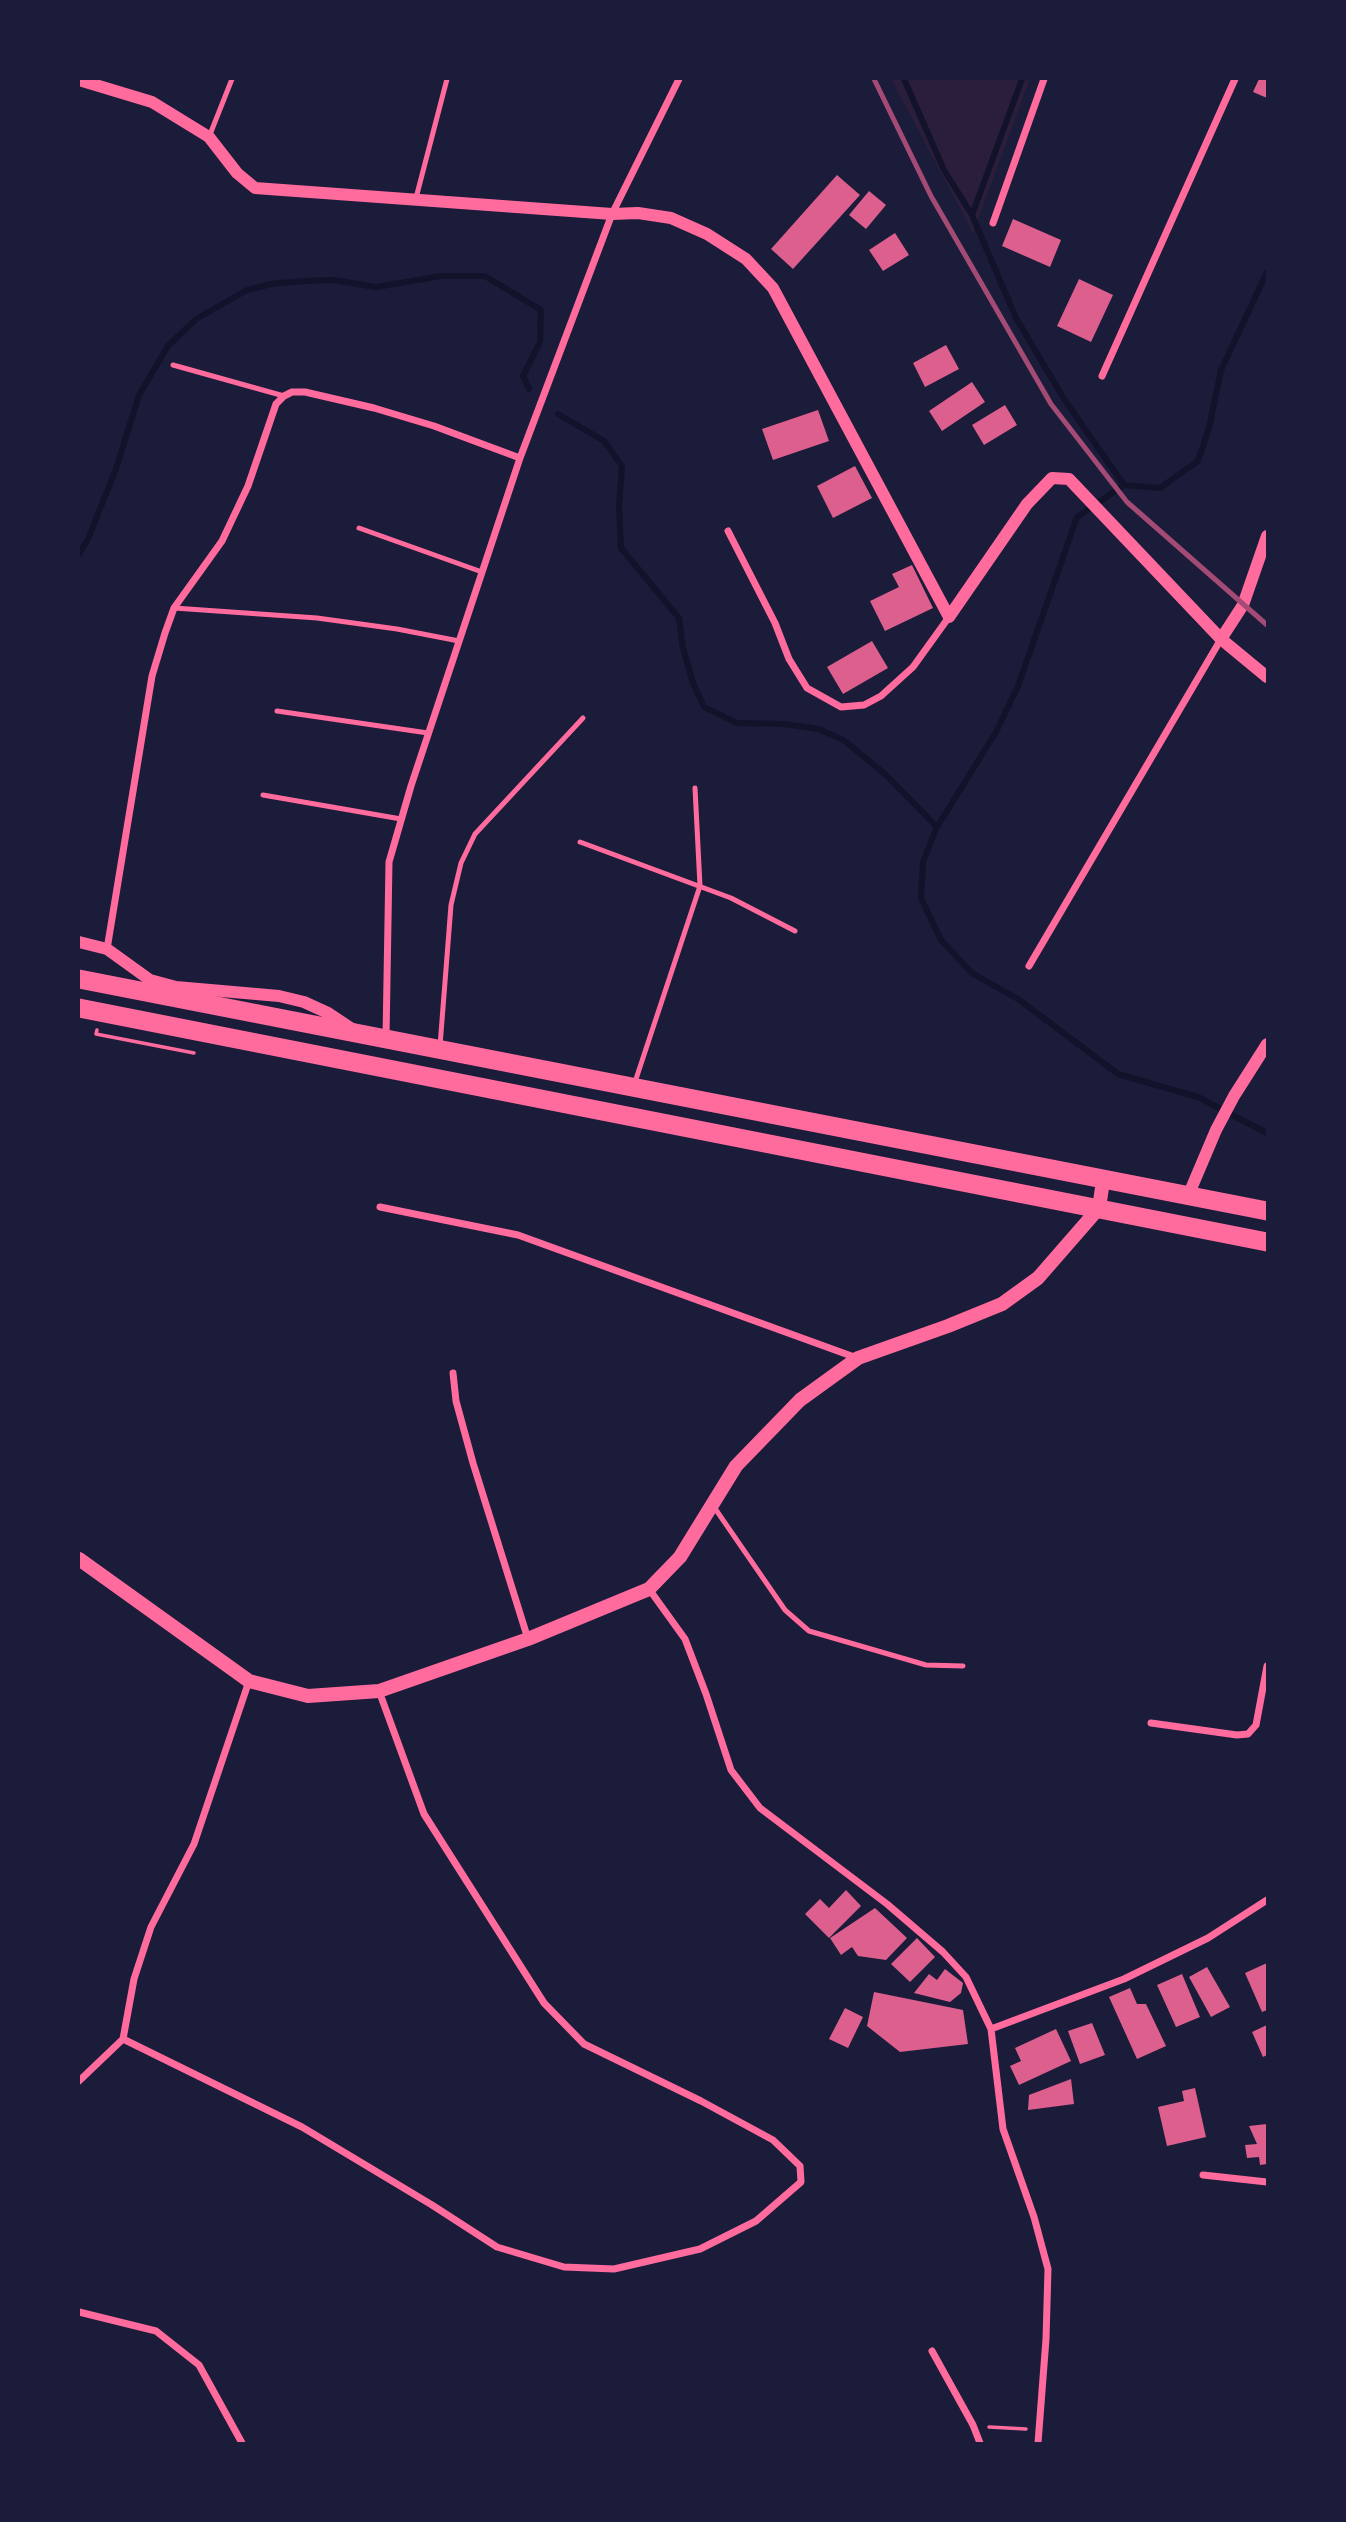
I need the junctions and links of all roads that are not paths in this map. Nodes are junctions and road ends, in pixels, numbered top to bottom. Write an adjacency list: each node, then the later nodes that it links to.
1 (232, 79): 7 (lane)
2 (447, 79): 8 (lane)
3 (679, 79): 9 (street)
4 (1044, 79): 10 (street)
5 (1236, 79): 12 (street)
6 (79, 80): 7 (street)
7 (209, 137): 8 (street)
8 (415, 201): 9 (street)
9 (612, 214): 14 (street); 20 (street)
10 (993, 223)
11 (173, 365): 13 (lane)
12 (1102, 376)
13 (284, 396): 14 (street); 19 (street)
14 (520, 457): 18 (street)
15 (359, 528): 18 (lane)
16 (728, 531): 20 (street)
17 (1267, 536): 21 (street)
18 (482, 572): 22 (street)
19 (173, 608): 22 (lane); 34 (street)
20 (949, 617): 21 (street)
21 (1221, 639): 23 (street); 35 (street)
22 (459, 641): 26 (street)
23 (1267, 677)
24 (276, 711): 26 (lane)
25 (583, 718): 41 (lane)
26 (428, 733): 29 (street)
27 (695, 788): 31 (lane)
28 (263, 795): 29 (lane)
29 (401, 819): 39 (street)
30 (580, 842): 31 (lane)
31 (700, 886): 32 (lane); 42 (lane)
32 (795, 931)
33 (79, 942): 34 (street)
34 (107, 948): 38 (street)
35 (1028, 966)
36 (79, 979): 38 (highway)
37 (79, 1008): 46 (highway)
38 (358, 1032): 39 (highway)
39 (386, 1038): 41 (highway)
40 (1267, 1044): 44 (street)
41 (439, 1049): 42 (highway)
42 (634, 1086): 43 (highway)
43 (1103, 1181): 44 (highway); 46 (main road)
44 (1188, 1196): 47 (highway)
45 (380, 1207): 49 (street)
46 (1099, 1208): 48 (highway); 49 (main road)
47 (1267, 1211)
48 (1267, 1242)
49 (858, 1358): 51 (main road)
50 (453, 1373): 54 (street)
51 (712, 1504): 53 (main road); 55 (lane)
52 (79, 1559): 57 (main road)
53 (649, 1589): 54 (main road); 61 (street)
54 (528, 1639): 58 (main road)
55 (963, 1666)
56 (1267, 1666): 59 (street)
57 (249, 1681): 58 (main road); 62 (street)
58 (379, 1692): 62 (street)
59 (1151, 1723)
60 (1267, 1900): 61 (street)
61 (991, 2029): 70 (street)
62 (123, 2039): 63 (street)
63 (79, 2081)
64 (1203, 2175): 65 (street)
65 (1267, 2182)
66 (79, 2312): 68 (street)
67 (932, 2351): 69 (street)
68 (242, 2443)
69 (980, 2443)
70 (1038, 2443)

